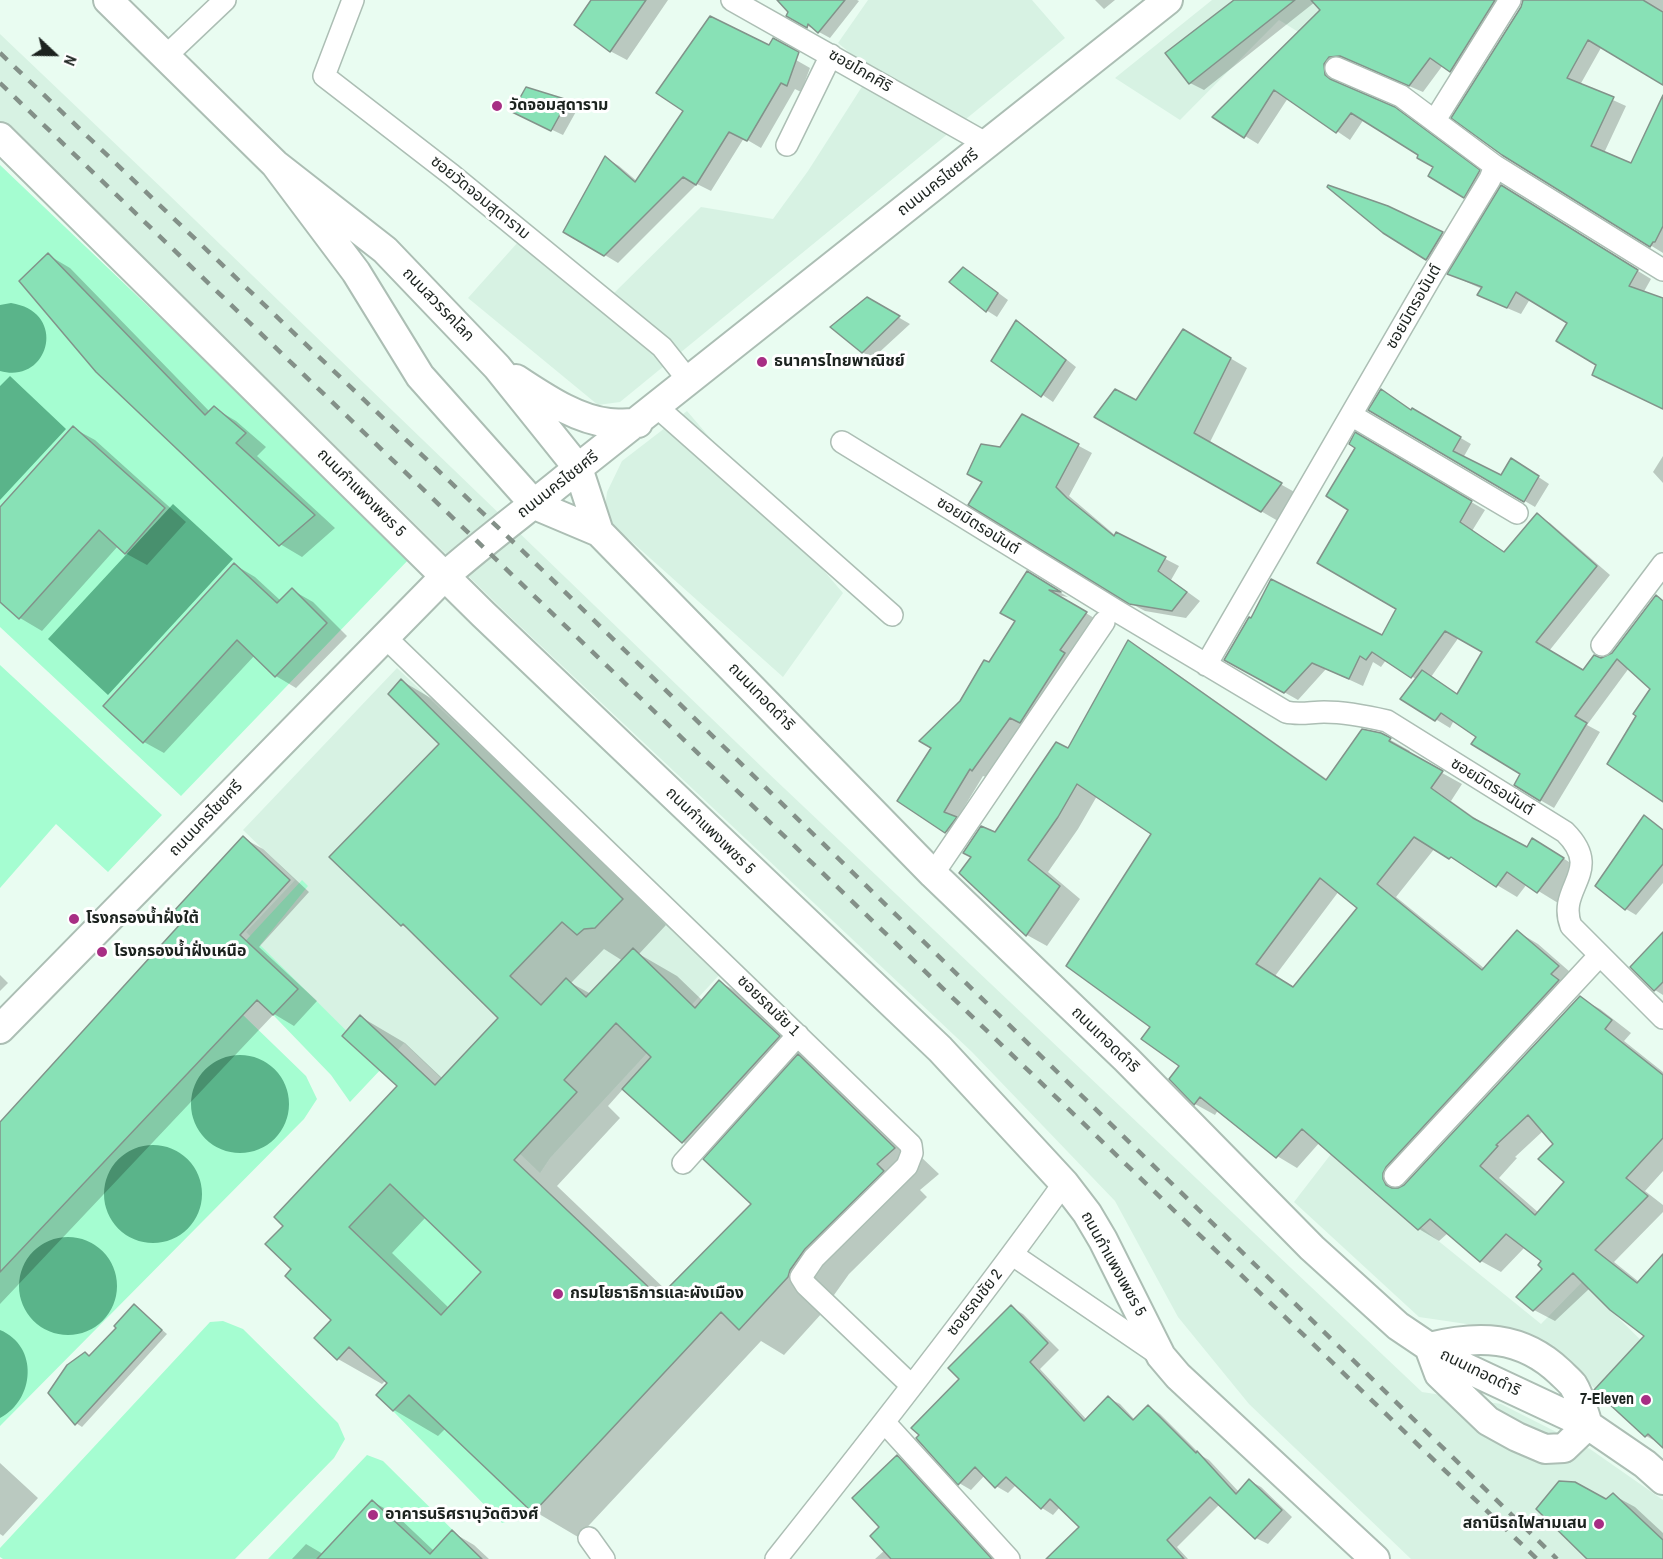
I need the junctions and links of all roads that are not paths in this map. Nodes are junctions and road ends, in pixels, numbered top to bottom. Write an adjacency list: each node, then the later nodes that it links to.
1 (108, 0): 8 (street, ถนนสวรรคโลก)
2 (225, 0): 8 (street)
3 (353, 0): 18 (street, ซอยวัดจอมสุดาราม)
4 (732, 0): 7 (street, ซอยโภคศิริ)
5 (1168, 0): 12 (street, ถนนนครไชยศรี)
6 (1510, 0): 10 (street)
7 (831, 55): 12 (street, ซอยโภคศิริ); 13 (street)
8 (166, 56): 14 (street, ถนนสวรรคโลก)
9 (1336, 68): 10 (street)
10 (1435, 120): 15 (street)
11 (0, 137): 27 (street, ถนนกำแพงเพชร 5)
12 (987, 144): 18 (street, ถนนนครไชยศรี)
13 (787, 145)
14 (275, 164): 17 (street, ถนนสวรรคโลก); 23 (street, ถนนสวรรคโลก)
15 (1495, 166): 16 (street); 20 (street, ซอยมิตรอนันต์)
16 (1663, 270)
17 (497, 367): 19 (street); 22 (street, ถนนสวรรคโลก)
18 (689, 381): 19 (street, ถนนนครไชยศรี)
19 (647, 415): 22 (street, ถนนนครไชยศรี); 28 (street)
20 (1351, 415): 24 (street); 32 (street, ซอยมิตรอนันต์)
21 (842, 442): 32 (street, ซอยมิตรอนันต์)
22 (578, 468): 23 (street, ถนนนครไชยศรี); 25 (street, ถนนเทอดดำริ)
23 (535, 505): 25 (street, ถนนเทอดดำริ); 27 (street, ถนนนครไชยศรี)
24 (1517, 513)
25 (599, 532): 33 (street, ถนนเทอดดำริ)
26 (1663, 564): 31 (street)
27 (445, 576): 30 (street, ถนนนครไชยศรี); 40 (street, ถนนกำแพงเพชร 5)
28 (892, 615)
29 (1104, 622): 33 (street)
30 (385, 637): 36 (street, ถนนนครไชยศรี); 37 (street, ซอยรณชัย 1)
31 (1602, 645)
32 (1206, 665): 34 (street, ซอยมิตรอนันต์)
33 (933, 874): 42 (street, ถนนเทอดดำริ)
34 (1599, 956): 35 (street, ซอยมิตรอนันต์); 39 (street)
35 (1663, 1018)
36 (0, 1029)
37 (798, 1035): 38 (street); 44 (street, ซอยรณชัย 1)
38 (683, 1163)
39 (1395, 1176)
40 (1064, 1183): 41 (street, ซอยรณชัย 2); 43 (street, ถนนกำแพงเพชร 5)
41 (1013, 1255): 43 (street); 44 (street, ซอยรณชัย 2)
42 (1429, 1347): 46 (street, ถนนเทอดดำริ); 46 (street); 46 (street)
43 (1161, 1356): 52 (street, ถนนกำแพงเพชร 5)
44 (912, 1386): 45 (street, ซอยรณชัย 2)
45 (885, 1423): 49 (street); 51 (street, ซอยรณชัย 2)
46 (1588, 1425): 47 (street, ถนนเทอดดำริ)
47 (1663, 1480)
48 (589, 1538): 50 (street)
49 (1006, 1558)
50 (604, 1559)
51 (776, 1559)
52 (1375, 1559)

